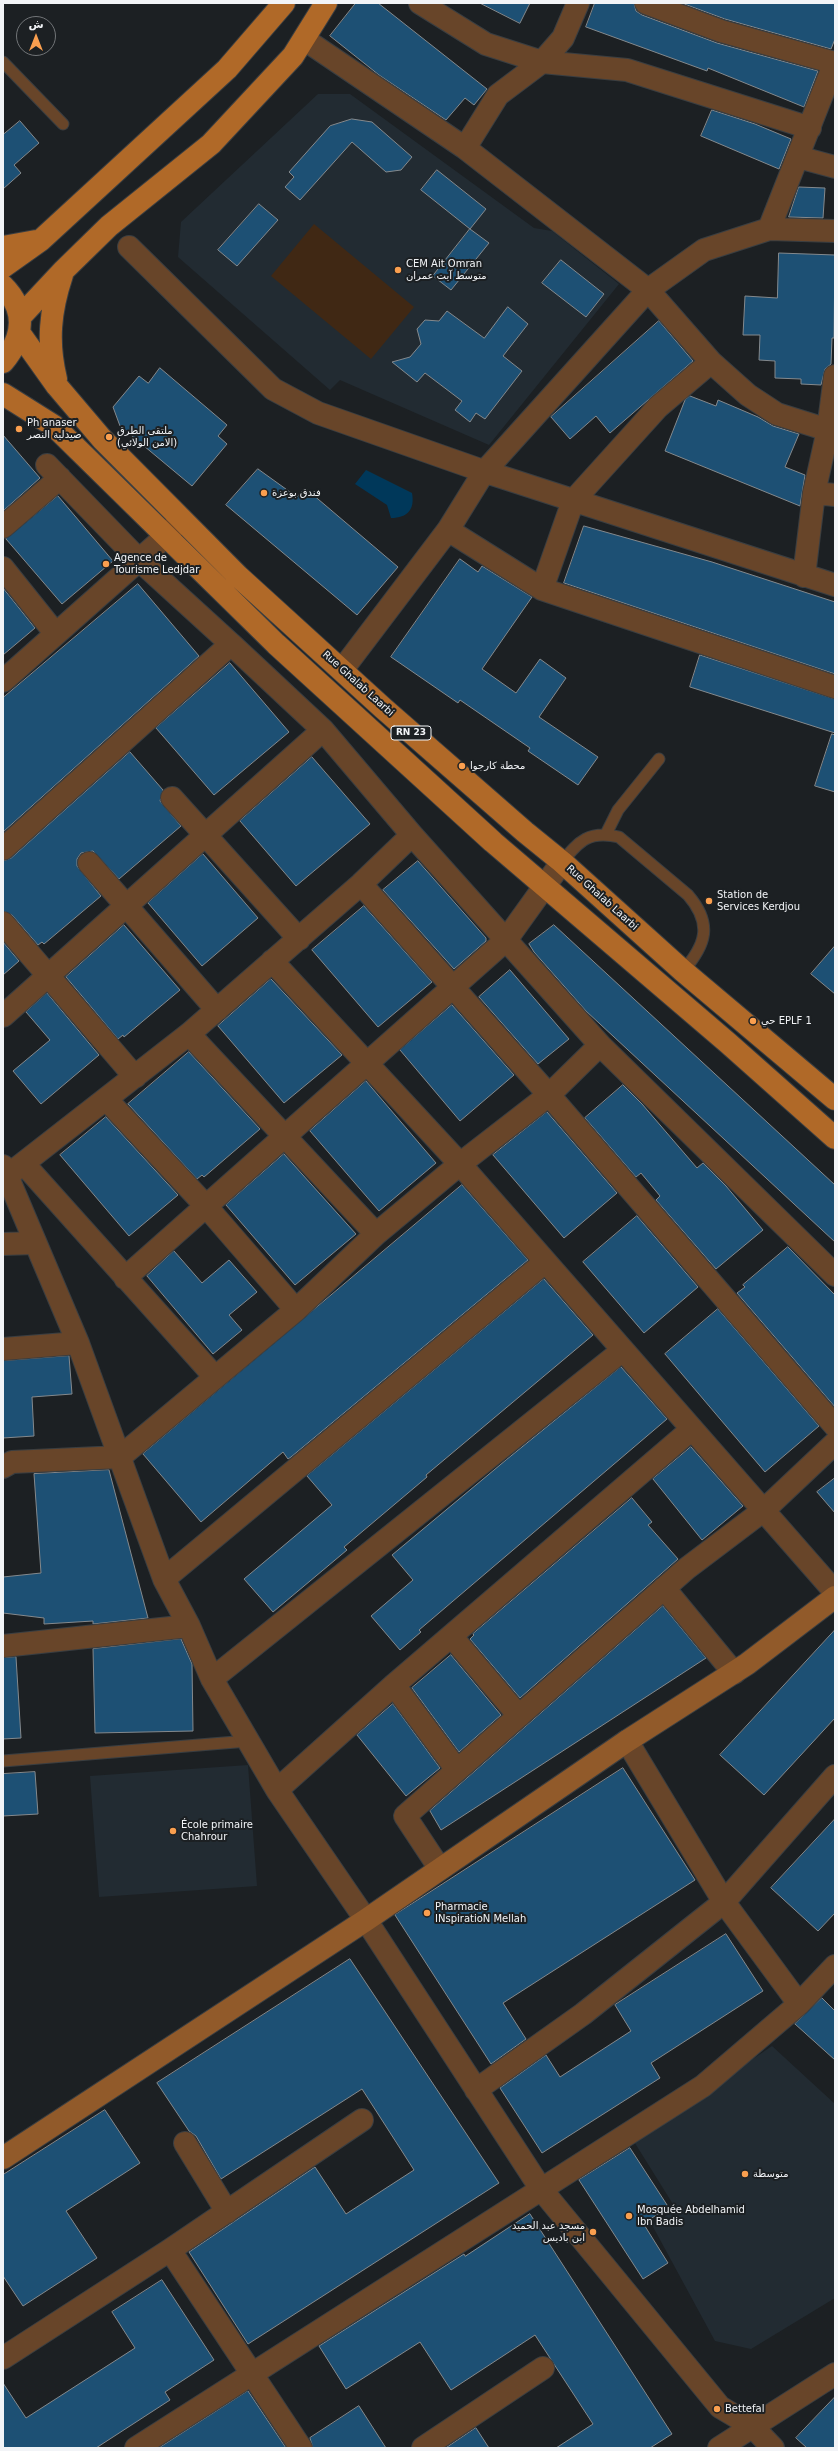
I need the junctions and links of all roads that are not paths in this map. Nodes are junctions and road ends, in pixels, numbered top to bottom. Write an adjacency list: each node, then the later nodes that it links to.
1 (284, 3): 17 (main road)
2 (326, 3): 6 (main road)
3 (420, 3): 8 (street)
4 (578, 3): 8 (street)
5 (646, 3): 9 (street)
6 (304, 39): 12 (street); 21 (main road)
7 (3, 62): 10 (lane)
8 (542, 62): 11 (street); 12 (street)
9 (835, 63): 11 (street)
10 (63, 124)
11 (810, 128): 13 (street)
12 (465, 148): 23 (street)
13 (798, 157): 14 (street); 15 (street)
14 (835, 167)
15 (769, 229): 16 (street); 23 (street)
16 (835, 231)
17 (41, 240): 18 (main road); 20 (main road)
18 (3, 246)
19 (129, 247): 33 (street)
20 (3, 267)
21 (64, 270): 24 (main road); 28 (main road)
22 (3, 286): 24 (main road, Rue Ghalab Laarbi)
23 (648, 290): 26 (street); 33 (street)
24 (20, 325): 25 (main road); 28 (main road, Rue Ghalab Laarbi / RN 23)
25 (3, 362)
26 (711, 362): 32 (street); 35 (street)
27 (835, 376): 32 (street)
28 (57, 386): 36 (main road, Rue Ghalab Laarbi / RN 23)
29 (3, 394): 31 (main road)
30 (3, 411): 31 (main road)
31 (54, 426): 39 (main road)
32 (832, 430): 34 (street)
33 (484, 472): 35 (street); 38 (street)
34 (825, 494): 42 (street)
35 (573, 500): 42 (street); 44 (street)
36 (181, 520): 39 (street); 45 (main road, Rue Ghalab Laarbi / RN 23)
37 (3, 527): 40 (street)
38 (448, 530): 44 (street); 49 (street)
39 (165, 537): 40 (street); 48 (main road)
40 (139, 560): 46 (street); 47 (street)
41 (3, 568): 46 (street)
42 (804, 576): 43 (street)
43 (835, 586)
44 (542, 589): 51 (street)
45 (294, 626): 48 (main road); 49 (main road, Rue Ghalab Laarbi / RN 23)
46 (55, 633): 50 (street)
47 (231, 644): 52 (street); 58 (street)
48 (276, 644): 62 (main road)
49 (342, 670): 59 (main road, Rue Ghalab Laarbi / RN 23)
50 (3, 681)
51 (835, 687)
52 (323, 730): 55 (street); 57 (street)
53 (659, 759): 56 (lane)
54 (172, 798): 55 (street)
55 (204, 834): 63 (street); 65 (street)
56 (606, 834): 59 (lane); 68 (lane)
57 (412, 835): 61 (street); 66 (street)
58 (3, 849)
59 (562, 862): 62 (street); 68 (main road, Rue Ghalab Laarbi / RN 23)
60 (89, 863): 63 (street)
61 (361, 884): 65 (street); 70 (street)
62 (544, 886): 66 (street); 73 (main road)
63 (127, 906): 69 (street); 72 (street)
64 (3, 923): 69 (street)
65 (299, 939): 67 (street)
66 (506, 940): 70 (street); 76 (street)
67 (272, 961): 72 (street); 77 (street)
68 (683, 971): 71 (main road, Rue Ghalab Laarbi / RN 23)
69 (48, 975): 74 (street); 78 (street)
70 (452, 988): 77 (street); 79 (street)
71 (708, 992): 73 (main road); 81 (main road, Rue Ghalab Laarbi / RN 23)
72 (217, 1010): 75 (street)
73 (692, 1012): 83 (main road)
74 (3, 1016)
75 (189, 1034): 78 (street); 82 (street)
76 (600, 1045): 79 (street); 91 (street)
77 (367, 1064): 82 (street); 84 (street)
78 (135, 1077): 80 (street)
79 (549, 1094): 84 (street); 98 (street)
80 (107, 1100): 85 (street); 86 (street)
81 (835, 1100)
82 (285, 1136): 86 (street); 87 (street)
83 (835, 1138)
84 (460, 1164): 87 (street); 90 (street)
85 (12, 1169): 88 (street); 92 (street)
86 (205, 1205): 92 (street); 93 (street)
87 (376, 1234): 93 (street)
88 (35, 1243): 89 (street); 94 (street)
89 (3, 1244)
90 (545, 1262): 96 (street); 104 (street)
91 (835, 1275)
92 (125, 1278): 97 (street)
93 (296, 1310): 97 (street)
94 (78, 1343): 95 (street); 101 (street)
95 (3, 1349)
96 (623, 1350): 99 (street); 112 (street)
97 (214, 1377): 101 (street)
98 (835, 1426)
99 (692, 1429): 103 (street); 109 (street)
100 (835, 1443): 103 (street)
101 (120, 1457): 102 (street); 104 (street)
102 (3, 1467)
103 (764, 1510): 105 (street); 106 (street)
104 (164, 1579): 108 (street)
105 (664, 1588): 111 (street); 114 (street)
106 (835, 1592)
107 (835, 1597): 111 (street)
108 (189, 1626): 110 (street); 112 (street)
109 (452, 1638): 113 (street); 114 (street)
110 (3, 1646)
111 (734, 1673): 116 (street)
112 (212, 1679): 115 (street)
113 (394, 1685): 118 (street); 120 (street)
114 (518, 1716): 118 (street)
115 (248, 1741): 117 (lane); 120 (street)
116 (627, 1741): 121 (street); 122 (street)
117 (3, 1761)
118 (457, 1770): 121 (street)
119 (835, 1776): 122 (street)
120 (276, 1790): 123 (street)
121 (440, 1869): 123 (street)
122 (724, 1902): 125 (street); 126 (street)
123 (366, 1920): 126 (street); 129 (street)
124 (831, 1980): 125 (street)
125 (799, 2004): 130 (street)
126 (476, 2090): 130 (street)
127 (362, 2120): 131 (street)
128 (185, 2143): 131 (street)
129 (3, 2158)
130 (541, 2189): 136 (street); 137 (street)
131 (227, 2212): 132 (street)
132 (170, 2250): 133 (street); 136 (street)
133 (3, 2358)
134 (543, 2368): 140 (street)
135 (835, 2374): 137 (street)
136 (253, 2375): 138 (street); 139 (street)
137 (752, 2426): 141 (street); 142 (street)
138 (136, 2448)
139 (301, 2448)
140 (423, 2448)
141 (719, 2448)
142 (772, 2448)

